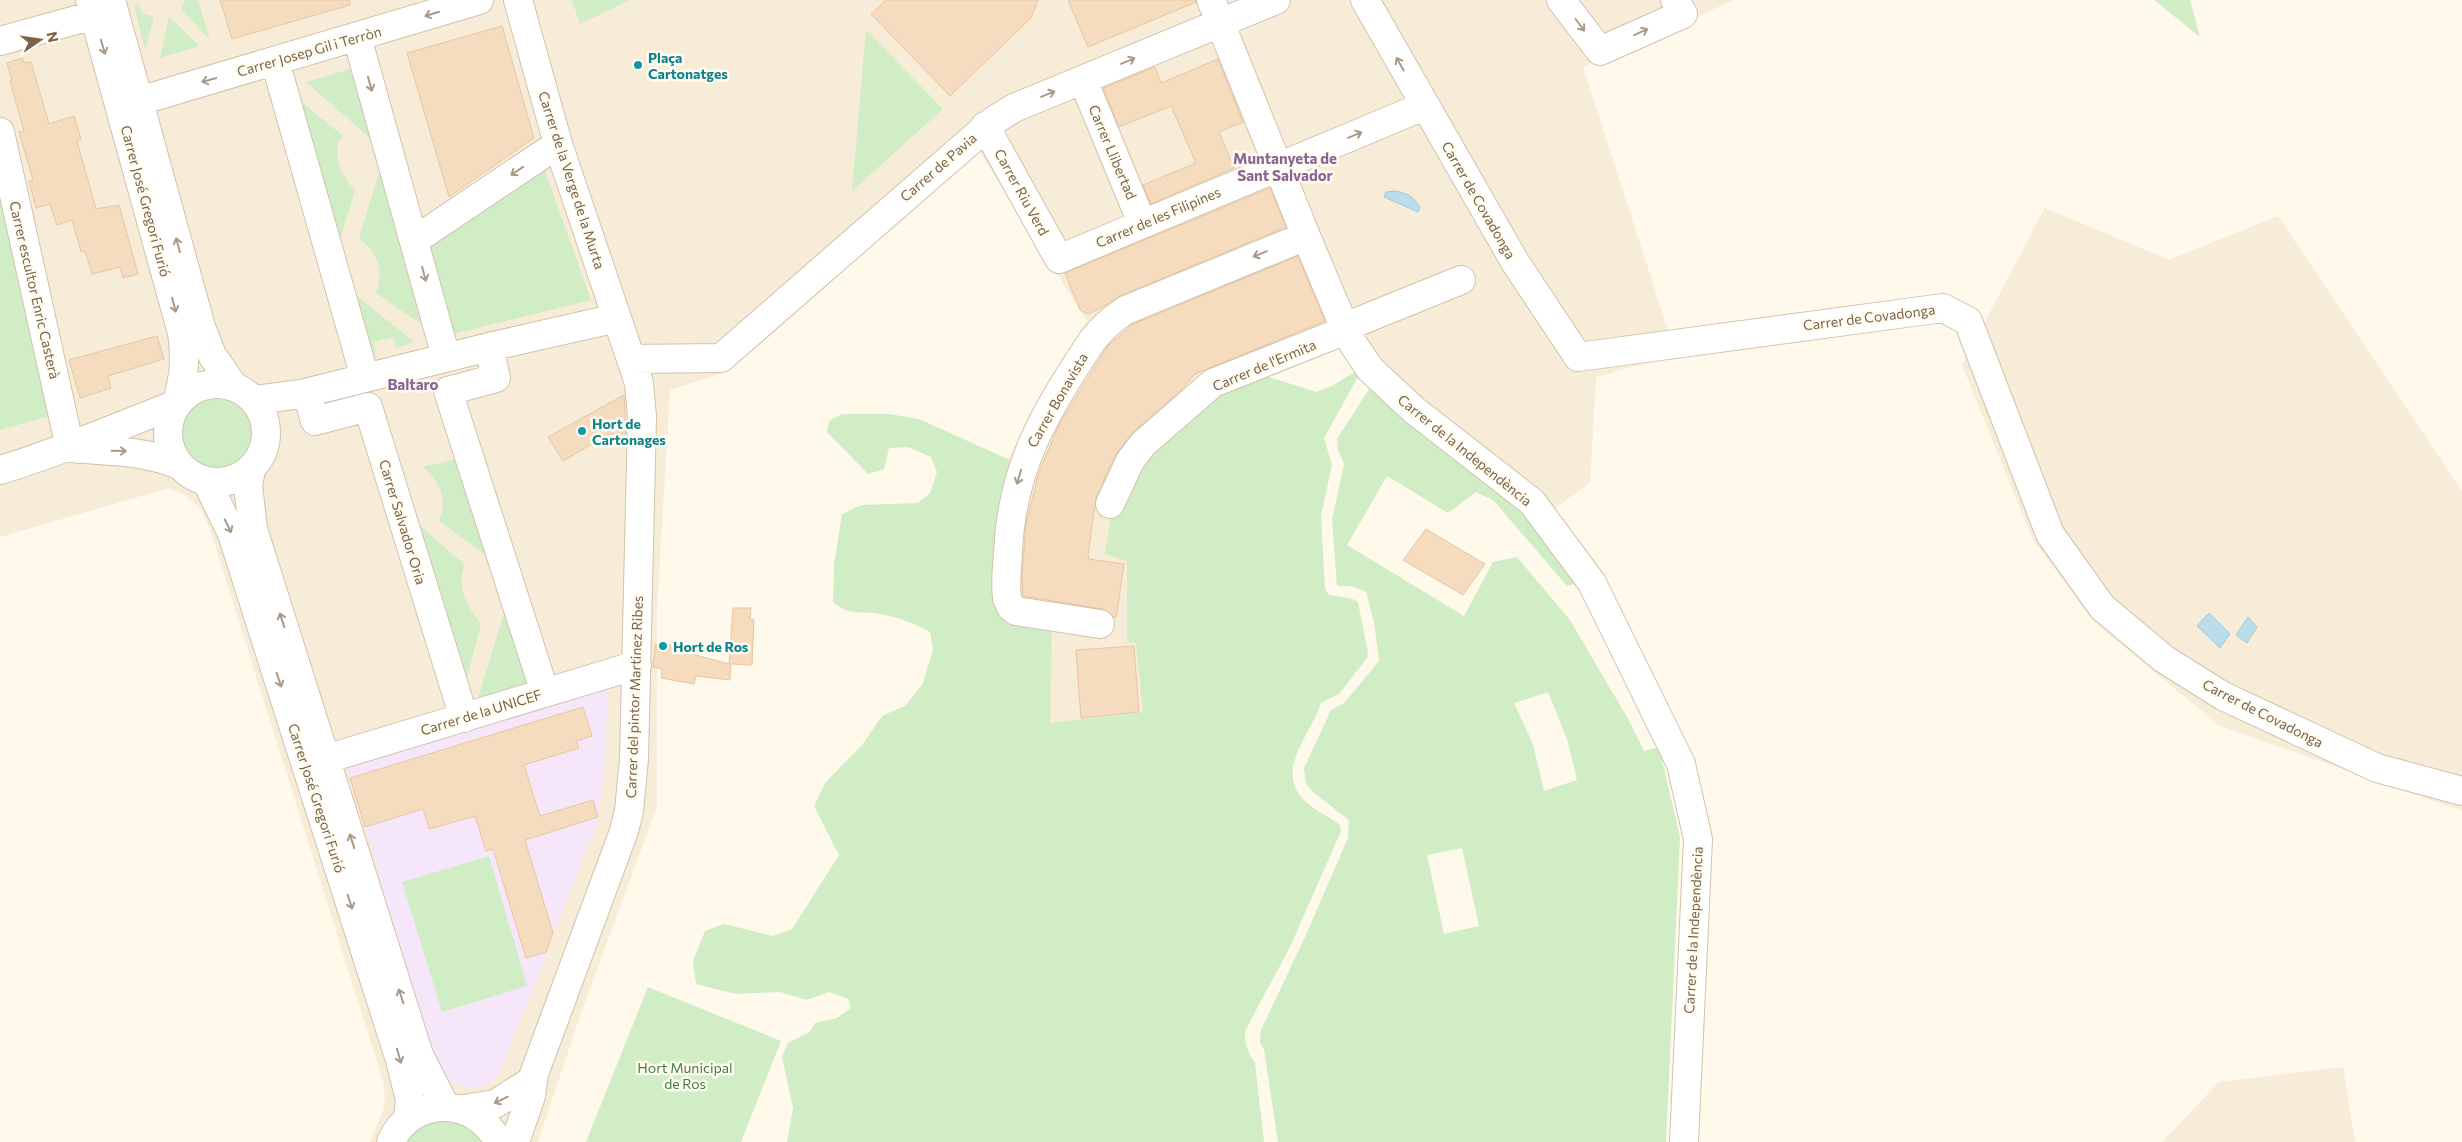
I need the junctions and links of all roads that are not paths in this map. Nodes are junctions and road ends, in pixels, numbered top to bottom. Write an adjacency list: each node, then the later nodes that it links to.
1 (479, 0): 9 (street, Carrer Josep Gil i Terròn, one-way to 9)
2 (518, 0): 17 (street, Carrer de la Verge de la Murta)
3 (1276, 0): 8 (street, Carrer de Pavia)
4 (1365, 0): 14 (street, Carrer de Covadonga, one-way to 4)
5 (1561, 0): 7 (street, one-way to 7)
6 (99, 5): 10 (street); 13 (street, Carrer José Gregori Furió); 32 (street, Carrer José Gregori Furió, one-way to 32)
7 (1679, 7)
8 (1216, 12): 12 (street, Carrer de Pavia, one-way to 8); 18 (street, Carrer de la Independència)
9 (356, 37): 11 (street, Carrer Josep Gil i Terròn); 21 (street, one-way to 21)
10 (0, 41)
11 (275, 61): 13 (street, Carrer Josep Gil i Terròn, one-way to 13); 29 (street)
12 (1083, 80): 15 (street, Carrer de Pavia, one-way to 12); 19 (street, Carrer Llibertad)
13 (139, 101): 30 (street, Carrer José Gregori Furió, one-way to 13)
14 (1424, 106): 18 (street, Carrer de les Filipines, one-way to 14); 45 (street, Carrer de Covadonga)
15 (985, 126): 22 (street, Carrer Riu Verd); 28 (street, Carrer de Pavia)
16 (0, 132): 34 (street, Carrer escultor Enric Casterà)
17 (558, 144): 21 (street, one-way to 21); 24 (street, Carrer de la Verge de la Murta)
18 (1278, 166): 19 (street, Carrer de les Filipines); 20 (street, Carrer de la Independència)
19 (1142, 223): 22 (street, Carrer de les Filipines)
20 (1306, 236): 25 (street, Carrer de la Independència); 40 (street, Carrer Bonavista, one-way to 40)
21 (415, 240): 27 (street, one-way to 27)
22 (1059, 259)
23 (1461, 280): 25 (street, Carrer de l'Ermita)
24 (617, 318): 26 (street); 28 (street, Carrer de la Verge de la Murta)
25 (1346, 327): 39 (street, Carrer de l'Ermita); 52 (street, Carrer de la Independència)
26 (489, 347): 27 (street); 42 (street)
27 (446, 357): 29 (street)
28 (631, 359): 41 (street, Carrer del pintor Martinez Ribes)
29 (365, 378): 31 (street)
30 (244, 393): 31 (street); 32 (street); 33 (street)
31 (304, 394): 33 (street); 43 (street, Carrer Salvador Oria)
32 (177, 404): 34 (street); 35 (street)
33 (266, 429): 37 (street)
34 (70, 448): 35 (street, one-way to 35); 36 (street)
35 (178, 465): 38 (street)
36 (0, 470)
37 (251, 470): 38 (street); 44 (street, Carrer José Gregori Furió, one-way to 37)
38 (207, 482): 48 (street, Carrer José Gregori Furió, one-way to 48)
39 (1110, 504)
40 (1100, 624)
41 (636, 665): 42 (street, Carrer de la UNICEF); 46 (street, Carrer del pintor Martinez Ribes)
42 (545, 694): 43 (street, Carrer de la UNICEF)
43 (464, 718): 44 (street, Carrer de la UNICEF)
44 (326, 759): 47 (street, Carrer José Gregori Furió, one-way to 44)
45 (2462, 792)
46 (533, 1080): 47 (street, one-way to 47); 51 (street, Carrer del pintor Martinez Ribes)
47 (455, 1108): 48 (street); 50 (street)
48 (408, 1118): 49 (street)
49 (391, 1142)
50 (498, 1142)
51 (515, 1142)
52 (1684, 1142)

